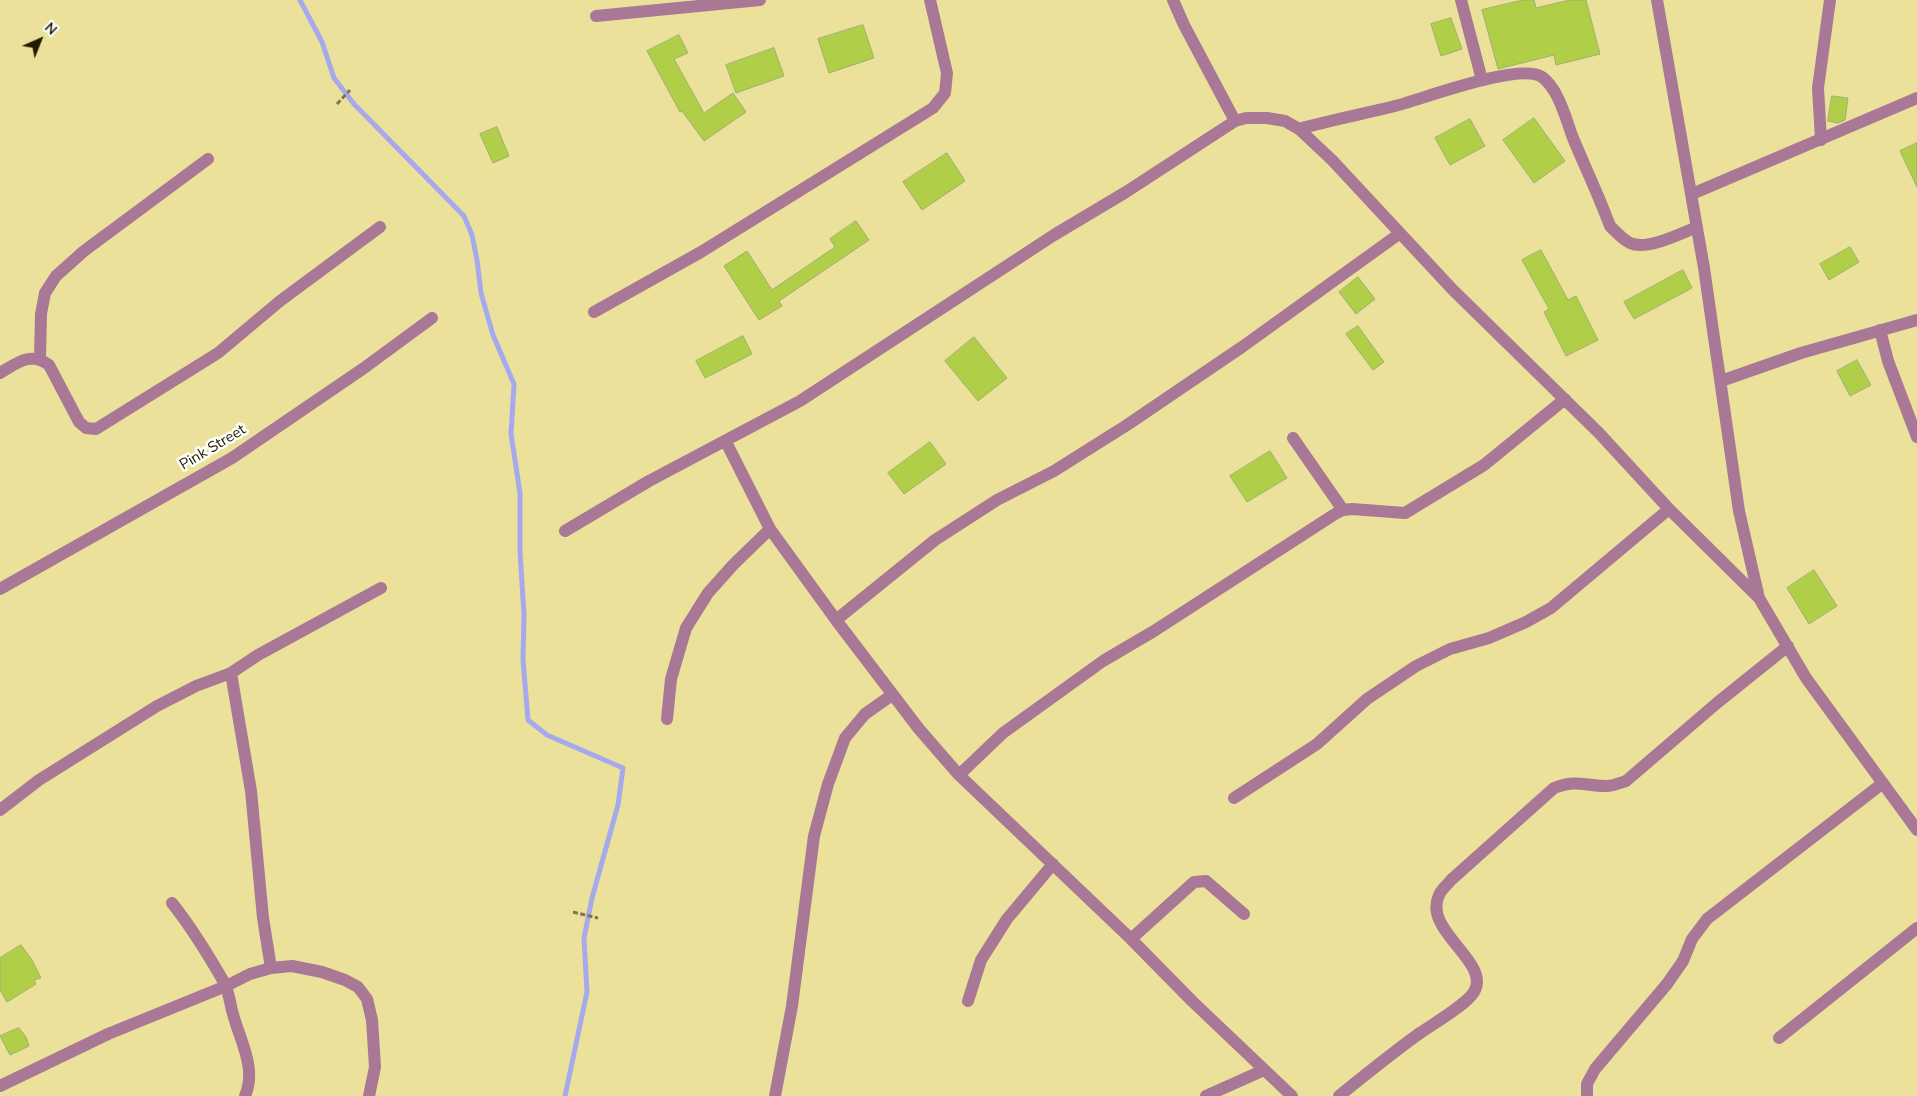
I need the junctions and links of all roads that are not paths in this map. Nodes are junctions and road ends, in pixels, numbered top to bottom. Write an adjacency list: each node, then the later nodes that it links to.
1 (760, 0): 7 (street)
2 (930, 0): 18 (street)
3 (1173, 0): 10 (street)
4 (1461, 0): 8 (street)
5 (1657, 0): 14 (street)
6 (1830, 0): 12 (street)
7 (596, 16)
8 (1482, 80): 11 (street); 15 (street)
9 (1917, 98): 12 (street)
10 (1235, 121): 11 (street); 28 (street)
11 (1298, 129): 17 (street)
12 (1821, 140): 14 (street)
13 (208, 158): 22 (street)
14 (1692, 194): 15 (street)
15 (1697, 226): 24 (street)
16 (380, 227): 22 (street)
17 (1400, 234): 25 (street); 36 (street)
18 (594, 312)
19 (432, 318): 34 (street, Pink Street)
20 (1917, 320): 21 (street)
21 (1880, 330): 24 (street); 26 (street)
22 (40, 358): 23 (street)
23 (0, 373)
24 (1721, 380): 35 (street)
25 (1564, 399): 29 (street); 30 (street)
26 (1917, 437)
27 (1293, 438): 30 (street)
28 (726, 442): 31 (street); 32 (street)
29 (1669, 508): 35 (street); 43 (street)
30 (1344, 510): 41 (street)
31 (770, 529): 36 (street); 40 (street)
32 (565, 531)
33 (381, 588): 38 (street)
34 (0, 589)
35 (1759, 598): 37 (street)
36 (836, 620): 39 (street)
37 (1788, 646): 42 (street); 62 (street)
38 (231, 673): 44 (street); 51 (street)
39 (892, 695): 41 (street); 59 (street)
40 (667, 719)
41 (958, 774): 46 (street)
42 (1883, 783): 45 (street); 63 (street)
43 (1234, 798)
44 (0, 810)
45 (1917, 830)
46 (1053, 864): 50 (street); 53 (street)
47 (172, 903): 52 (street)
48 (1244, 914): 50 (street)
49 (1917, 928): 54 (street)
50 (1131, 939): 55 (street)
51 (271, 968): 52 (street); 58 (street)
52 (226, 986): 56 (street); 57 (street)
53 (968, 1001)
54 (1779, 1038)
55 (1264, 1070): 60 (street); 61 (street)
56 (0, 1086)
57 (245, 1096)
58 (369, 1096)
59 (774, 1096)
60 (1206, 1096)
61 (1292, 1096)
62 (1338, 1096)
63 (1587, 1096)

